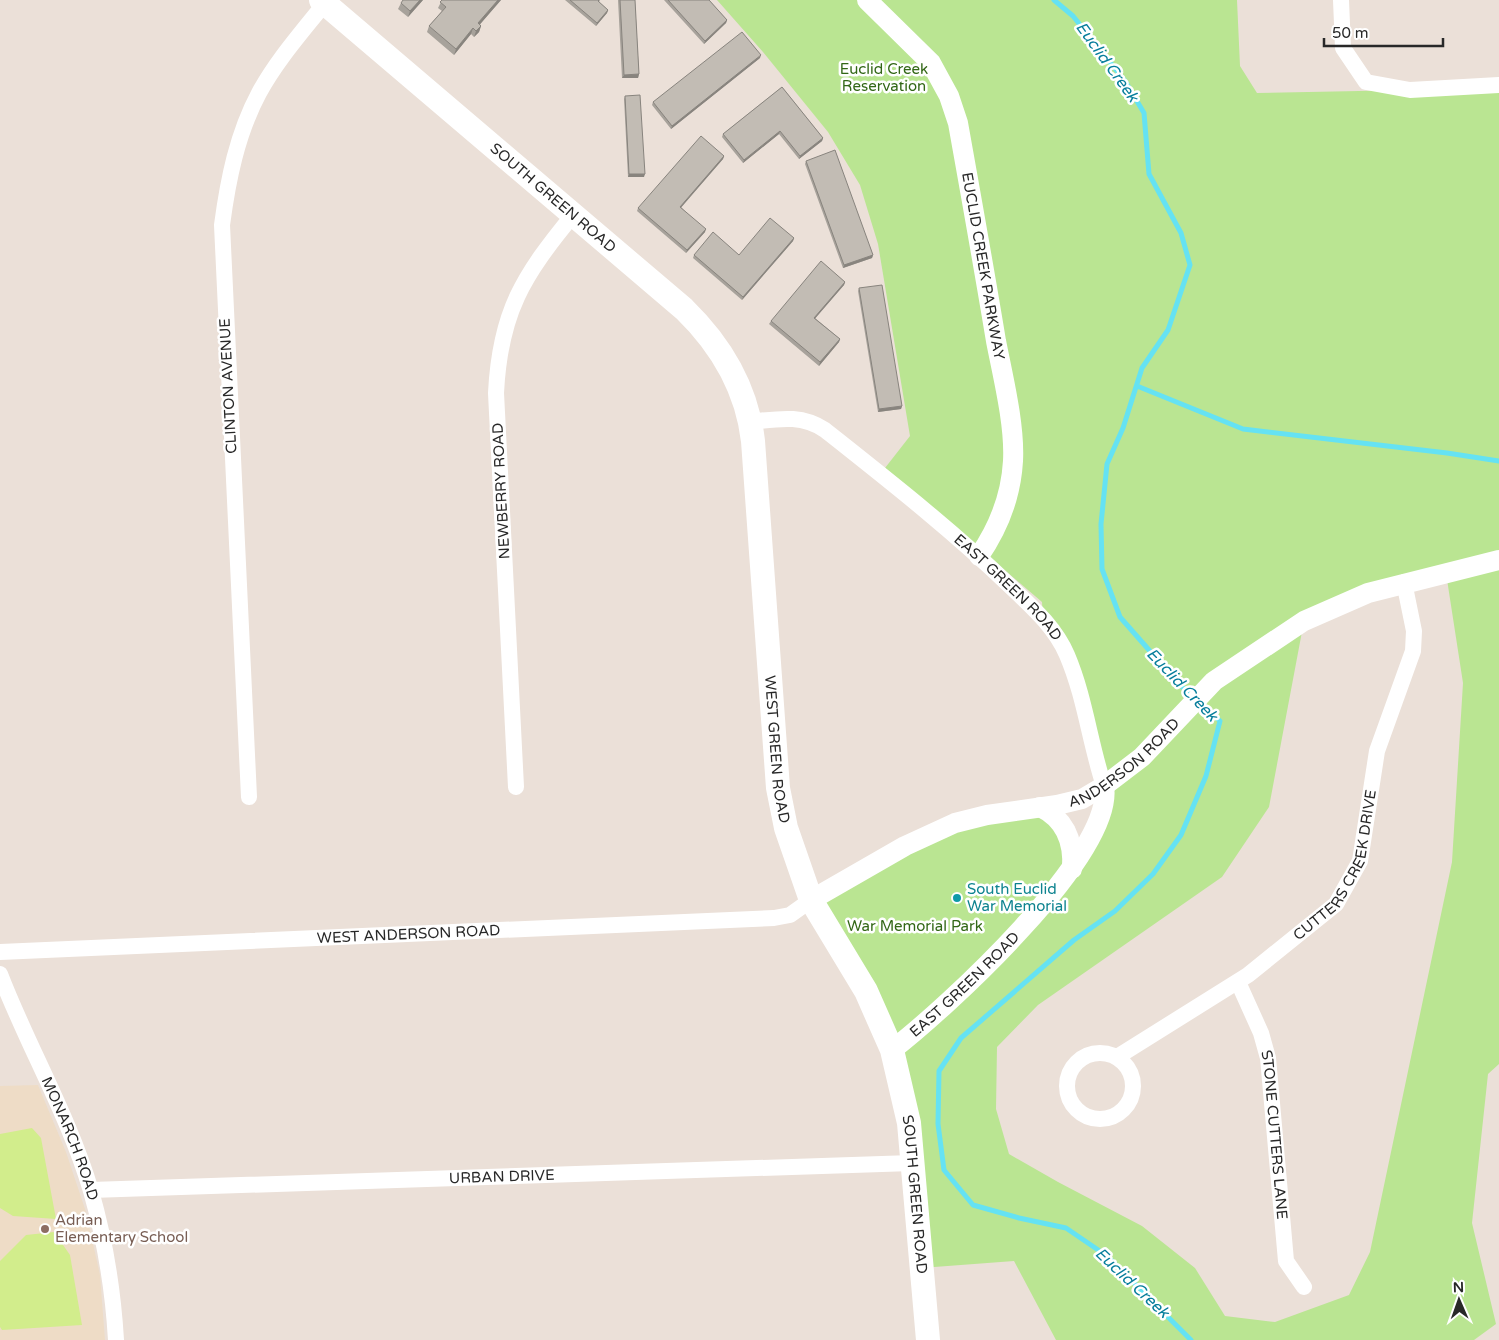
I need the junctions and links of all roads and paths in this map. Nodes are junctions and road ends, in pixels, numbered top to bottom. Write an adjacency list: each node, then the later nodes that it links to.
1 (867, 0): 7 (street, EUCLID CREEK PARKWAY)
2 (1341, 0): 4 (street)
3 (323, 1): 5 (main road, SOUTH GREEN ROAD); 12 (street, CLINTON AVENUE)
4 (1499, 85)
5 (573, 215): 6 (main road, SOUTH GREEN ROAD); 11 (street, NEWBERRY ROAD)
6 (750, 422): 7 (street, EAST GREEN ROAD); 15 (main road, WEST GREEN ROAD)
7 (979, 556): 10 (street, EAST GREEN ROAD)
8 (1499, 560): 9 (street, ANDERSON ROAD)
9 (1404, 582): 10 (street, ANDERSON ROAD); 18 (street, CUTTERS CREEK DRIVE)
10 (1104, 786): 13 (street, ANDERSON ROAD); 14 (street, EAST GREEN ROAD)
11 (516, 787)
12 (249, 797)
13 (1040, 807): 14 (street); 15 (street, ANDERSON ROAD)
14 (1072, 869): 19 (street, EAST GREEN ROAD)
15 (811, 900): 16 (street, WEST ANDERSON ROAD); 19 (main road, WEST GREEN ROAD)
16 (0, 952)
17 (0, 974): 22 (street, MONARCH ROAD)
18 (1238, 982): 20 (street, CUTTERS CREEK DRIVE); 23 (street, STONE CUTTERS LANE)
19 (892, 1050): 21 (main road, SOUTH GREEN ROAD)
20 (1117, 1057): 20 (street)
21 (912, 1163): 22 (street, URBAN DRIVE); 25 (main road, SOUTH GREEN ROAD)
22 (91, 1190): 24 (street, MONARCH ROAD)
23 (1304, 1287)
24 (116, 1340)
25 (928, 1340)

